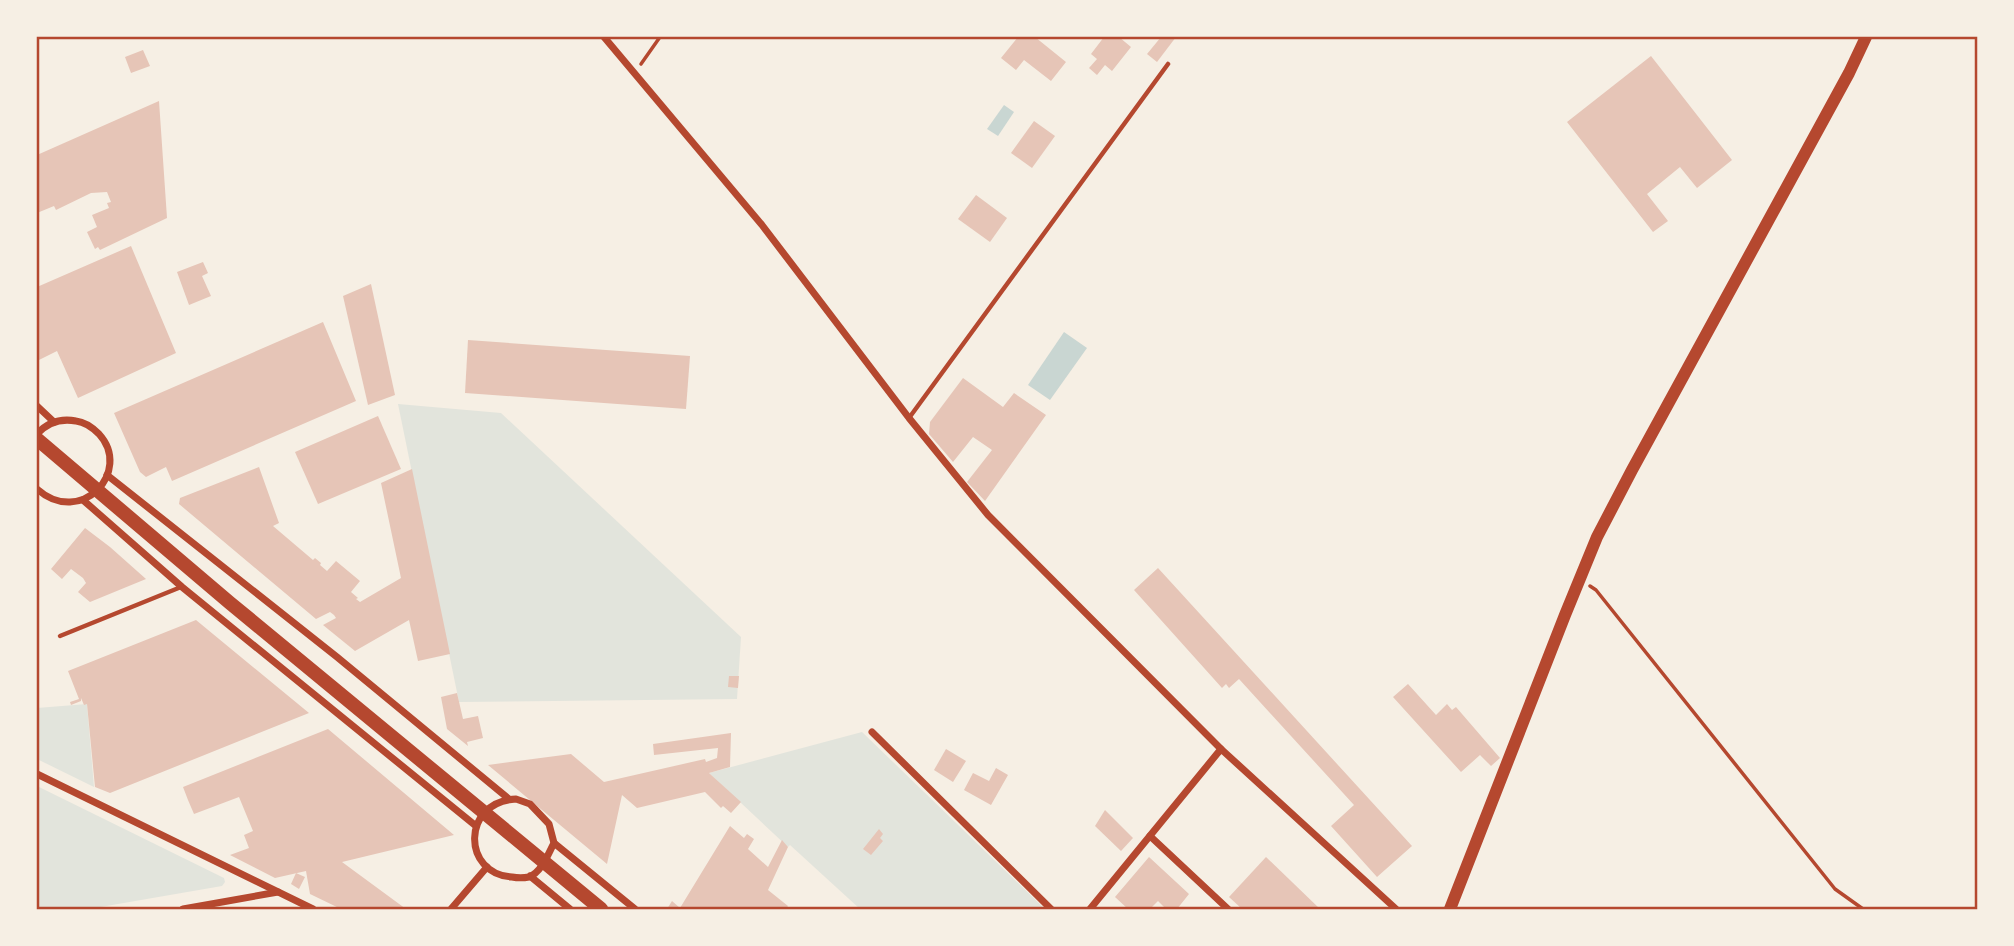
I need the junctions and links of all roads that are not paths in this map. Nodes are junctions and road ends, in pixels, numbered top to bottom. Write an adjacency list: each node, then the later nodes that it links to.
1 (604, 37): 5 (street)
2 (1866, 37): 37 (street)
3 (1168, 64): 5 (lane)
4 (37, 405): 6 (street)
5 (909, 418): 16 (street)
6 (54, 422): 7 (street); 9 (street)
7 (37, 434)
8 (37, 439): 11 (main road)
9 (107, 475): 11 (street); 18 (street)
10 (37, 489): 12 (street)
11 (97, 491): 12 (street); 19 (main road)
12 (83, 500): 13 (street)
13 (182, 587): 14 (lane); 20 (street)
14 (60, 636)
15 (872, 732): 33 (street)
16 (1221, 749): 21 (street); 36 (street)
17 (37, 774): 26 (street)
18 (509, 799): 19 (street); 22 (street)
19 (484, 812): 20 (street); 23 (main road)
20 (475, 826): 24 (street)
21 (1150, 836): 34 (street); 35 (street)
22 (554, 842): 23 (street); 32 (street)
23 (544, 862): 25 (street); 31 (main road)
24 (487, 867): 25 (street); 29 (street)
25 (530, 876): 30 (street)
26 (279, 892): 27 (street); 28 (street)
27 (183, 909)
28 (313, 909)
29 (451, 909)
30 (570, 909)
31 (601, 909)
32 (635, 909)
33 (1051, 909)
34 (1090, 909)
35 (1228, 909)
36 (1396, 909)
37 (1450, 909)

